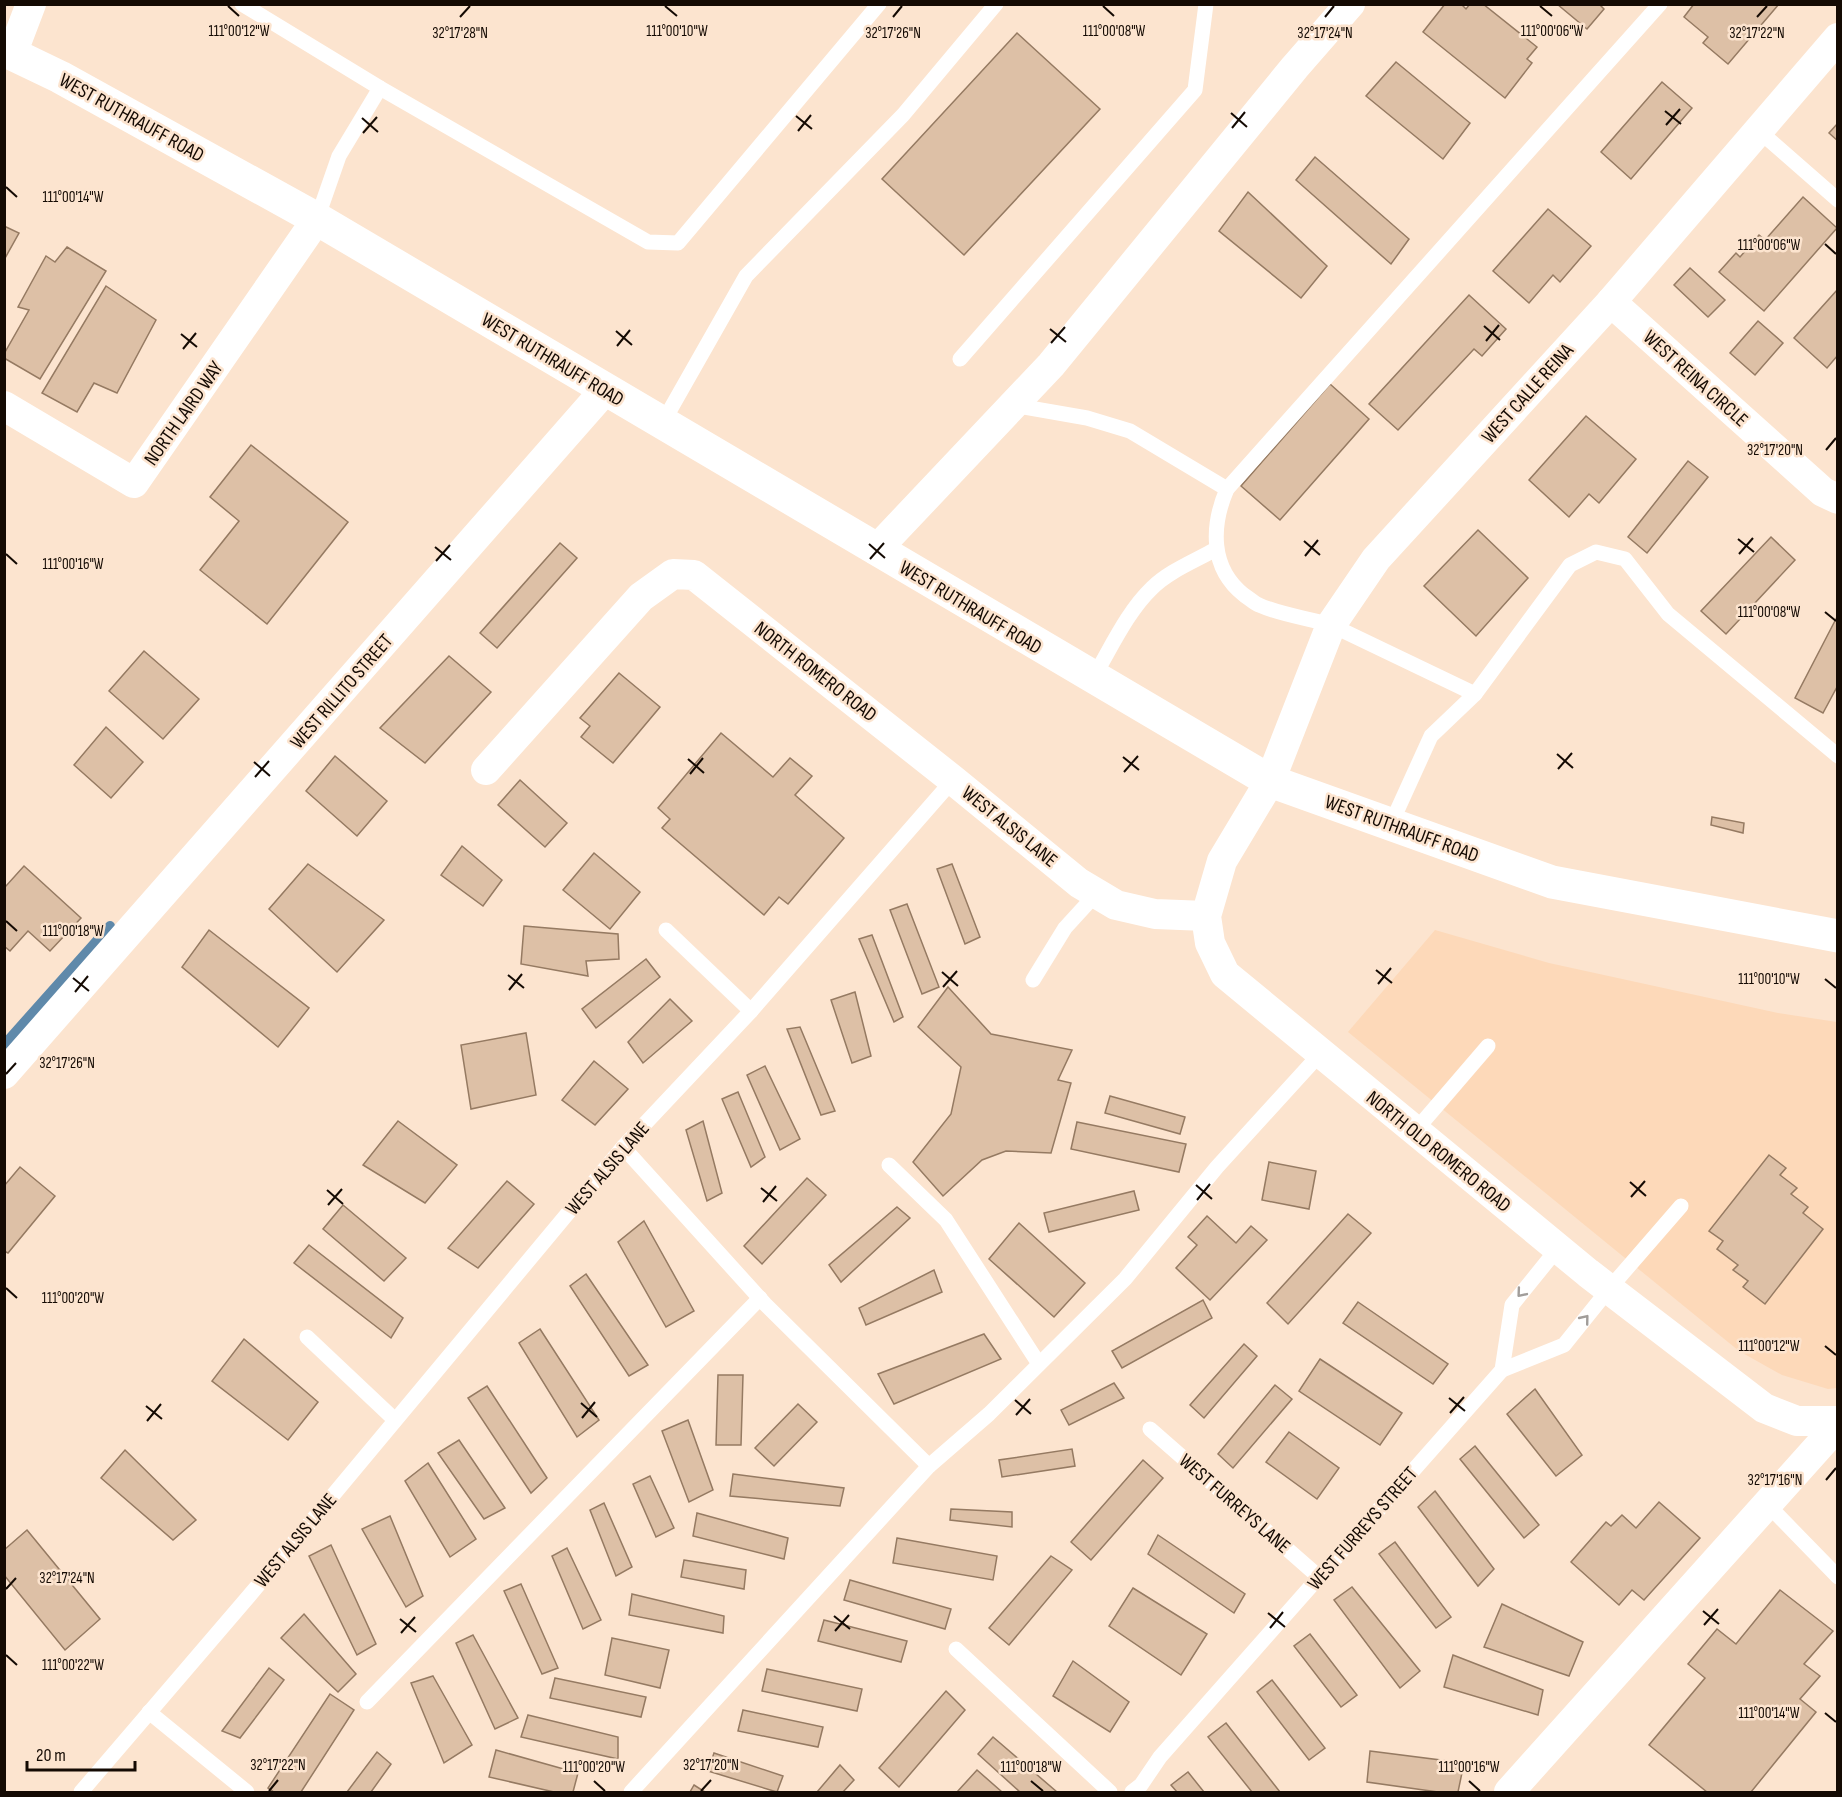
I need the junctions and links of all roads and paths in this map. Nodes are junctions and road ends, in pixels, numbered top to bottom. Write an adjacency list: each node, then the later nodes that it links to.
1 (31, 4): 9 (street)
2 (242, 4): 10 (lane)
3 (879, 4): 10 (lane)
4 (996, 4): 19 (lane)
5 (1206, 4): 15 (lane)
6 (1350, 4): 17 (street)
7 (1660, 4): 20 (lane)
8 (1838, 38): 11 (street, WEST CALLE REINA)
9 (8, 52): 13 (main road, WEST RUTHRAUFF ROAD)
10 (380, 88): 13 (lane)
11 (1758, 130): 12 (lane); 14 (street, WEST CALLE REINA)
12 (1838, 200)
13 (317, 219): 16 (main road, WEST RUTHRAUFF ROAD); 18 (street, NORTH LAIRD WAY)
14 (1611, 302): 21 (street, WEST REINA CIRCLE); 24 (street, WEST CALLE REINA)
15 (960, 359)
16 (605, 390): 19 (main road, WEST RUTHRAUFF ROAD); 40 (street, WEST RILLITO STREET)
17 (1013, 405): 20 (lane); 23 (street)
18 (4, 406)
19 (662, 424): 23 (main road, WEST RUTHRAUFF ROAD)
20 (1227, 489): 22 (lane)
21 (1838, 499)
22 (1216, 549): 24 (lane); 25 (lane)
23 (876, 550): 25 (main road, WEST RUTHRAUFF ROAD)
24 (1331, 625): 26 (lane); 30 (street, WEST CALLE REINA)
25 (1093, 678): 30 (main road, WEST RUTHRAUFF ROAD)
26 (1475, 694): 27 (lane); 31 (lane)
27 (1838, 756)
28 (486, 770): 29 (street, NORTH ROMERO ROAD)
29 (953, 780): 32 (street, WEST ALSIS LANE); 37 (lane, WEST ALSIS LANE)
30 (1269, 781): 31 (main road, WEST RUTHRAUFF ROAD); 33 (street, NORTH OLD ROMERO ROAD)
31 (1391, 824): 35 (main road, WEST RUTHRAUFF ROAD)
32 (1097, 893): 33 (street, WEST ALSIS LANE); 36 (lane)
33 (1206, 916): 39 (street, NORTH OLD ROMERO ROAD)
34 (666, 930): 37 (lane)
35 (1838, 936)
36 (1033, 980)
37 (751, 1011): 42 (lane, WEST ALSIS LANE)
38 (1488, 1046): 41 (lane)
39 (1320, 1054): 41 (street, NORTH OLD ROMERO ROAD); 49 (lane)
40 (4, 1074)
41 (1415, 1131): 45 (street, NORTH OLD ROMERO ROAD)
42 (623, 1147): 47 (lane); 51 (lane, WEST ALSIS LANE)
43 (889, 1165): 49 (lane)
44 (1681, 1206): 46 (lane)
45 (1558, 1248): 46 (street, NORTH OLD ROMERO ROAD); 50 (lane, one-way to 50)
46 (1609, 1289): 50 (lane, one-way to 46); 52 (street, NORTH OLD ROMERO ROAD)
47 (760, 1298): 54 (lane); 59 (lane)
48 (307, 1337): 51 (lane)
49 (1039, 1364): 54 (lane)
50 (1502, 1370): 57 (lane, WEST FURREYS STREET)
51 (395, 1420): 60 (lane, WEST ALSIS LANE)
52 (1838, 1423): 55 (street)
53 (1150, 1429): 57 (lane, WEST FURREYS LANE)
54 (929, 1466): 63 (lane)
55 (1767, 1504): 56 (lane); 66 (street)
56 (1838, 1576)
57 (1319, 1577): 65 (lane, WEST FURREYS STREET)
58 (956, 1649): 64 (lane)
59 (367, 1702)
60 (149, 1712): 61 (lane, WEST ALSIS LANE); 62 (lane)
61 (81, 1792)
62 (247, 1792)
63 (631, 1792)
64 (1110, 1792)
65 (1132, 1792)
66 (1509, 1792)

